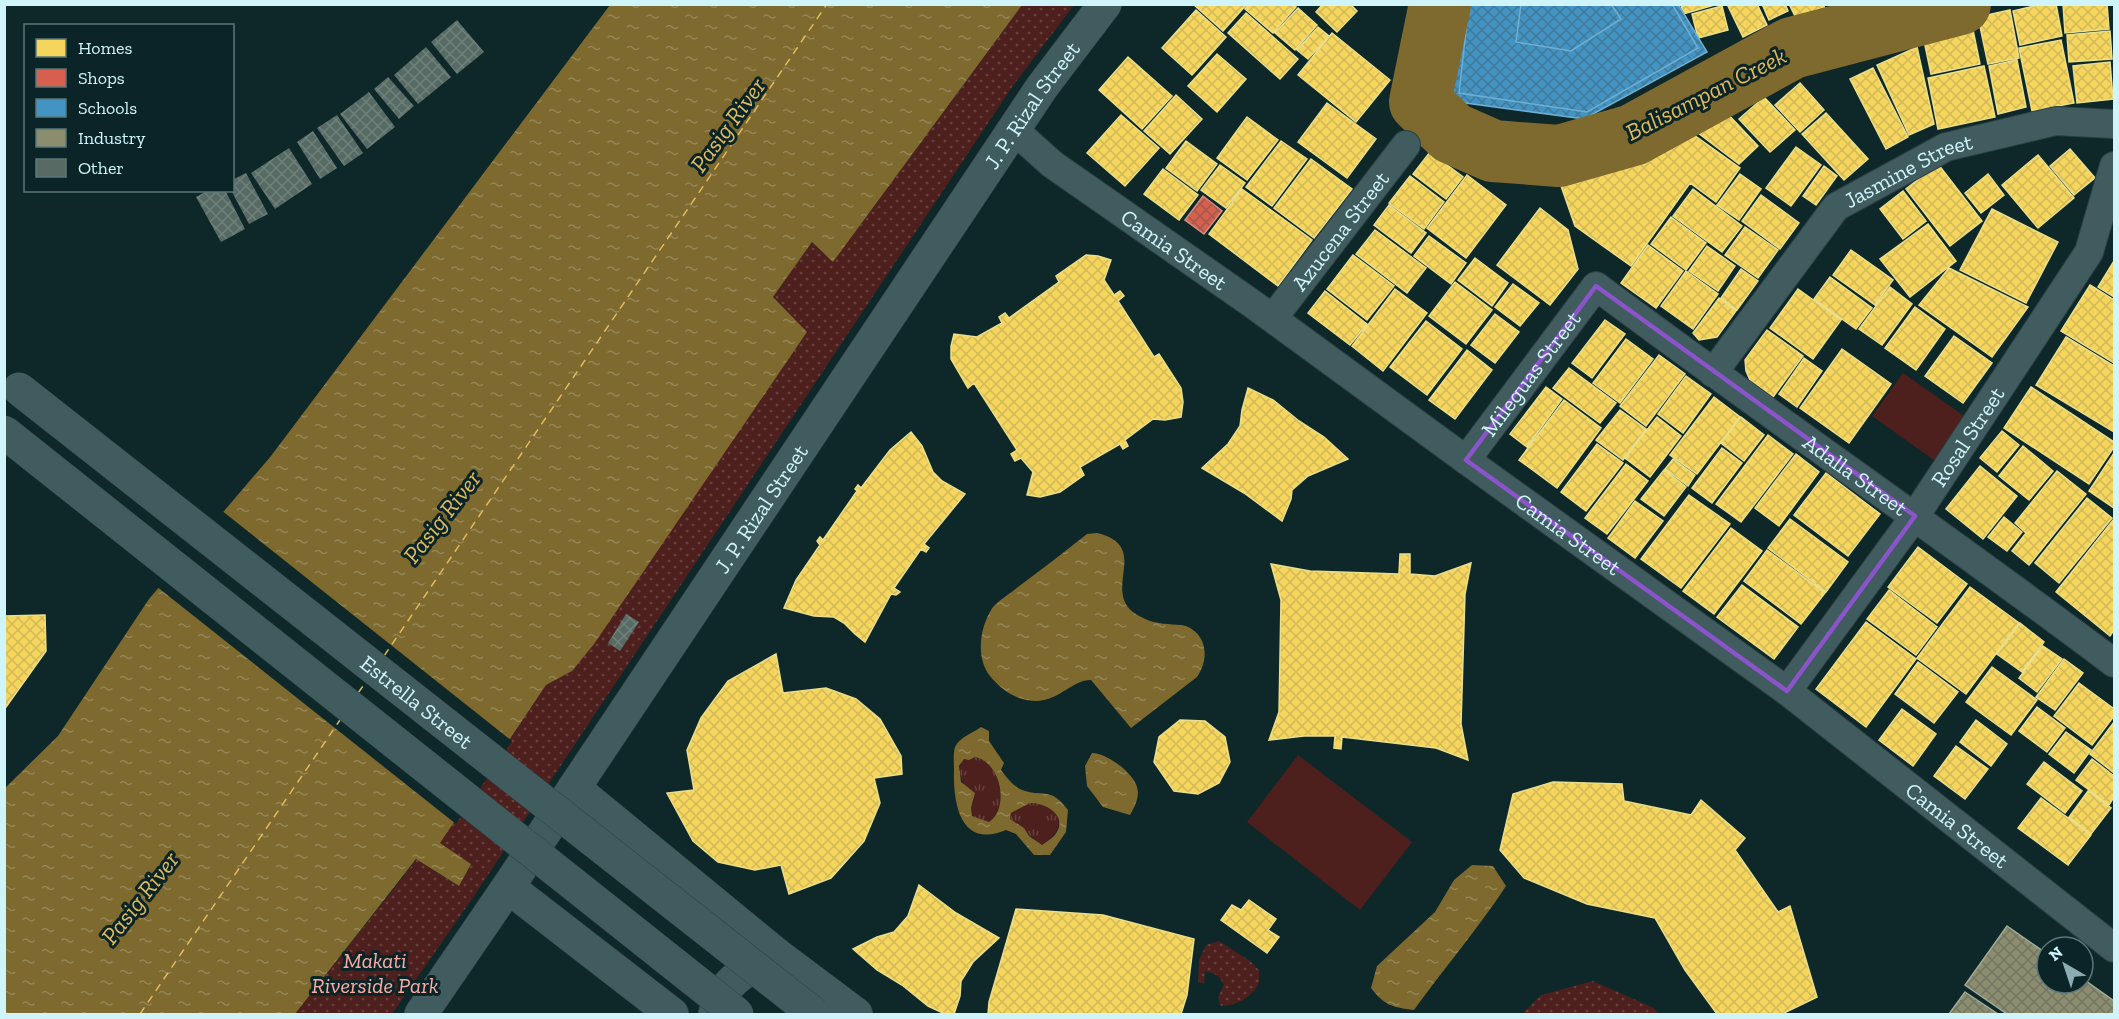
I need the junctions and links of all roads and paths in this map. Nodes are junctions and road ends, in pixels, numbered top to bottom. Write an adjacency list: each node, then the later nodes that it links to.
1 (1105, 4): 3 (main road, J. P. Rizal Street)
2 (2115, 124): 8 (street, Jasmine Street)
3 (1014, 130): 7 (street, Camia Street); 15 (main road, J. P. Rizal Street)
4 (1406, 145): 7 (street, Azucena Street)
5 (2115, 166): 12 (street, Rosal Street)
6 (1596, 286): 8 (street, Adalla Street); 11 (street, Mileguas Street)
7 (1273, 318): 11 (street, Camia Street)
8 (1713, 373): 12 (street, Adalla Street)
9 (12, 384): 23 (main road, Estrella Street, bridge)
10 (4, 432): 22 (main road, Estrella Street, bridge)
11 (1466, 460): 14 (street, Camia Street)
12 (1915, 516): 13 (street, Adalla Street); 14 (street, Rosal Street)
13 (2115, 663)
14 (1787, 691): 17 (street, Camia Street)
15 (574, 788): 16 (main road, J. P. Rizal Street); 18 (main road)
16 (508, 887): 19 (main road, J. P. Rizal Street); 20 (main road)
17 (2115, 948)
18 (776, 954): 21 (main road); 24 (main road)
19 (421, 1014)
20 (672, 1014)
21 (715, 1014)
22 (738, 1014)
23 (813, 1014)
24 (856, 1014)

